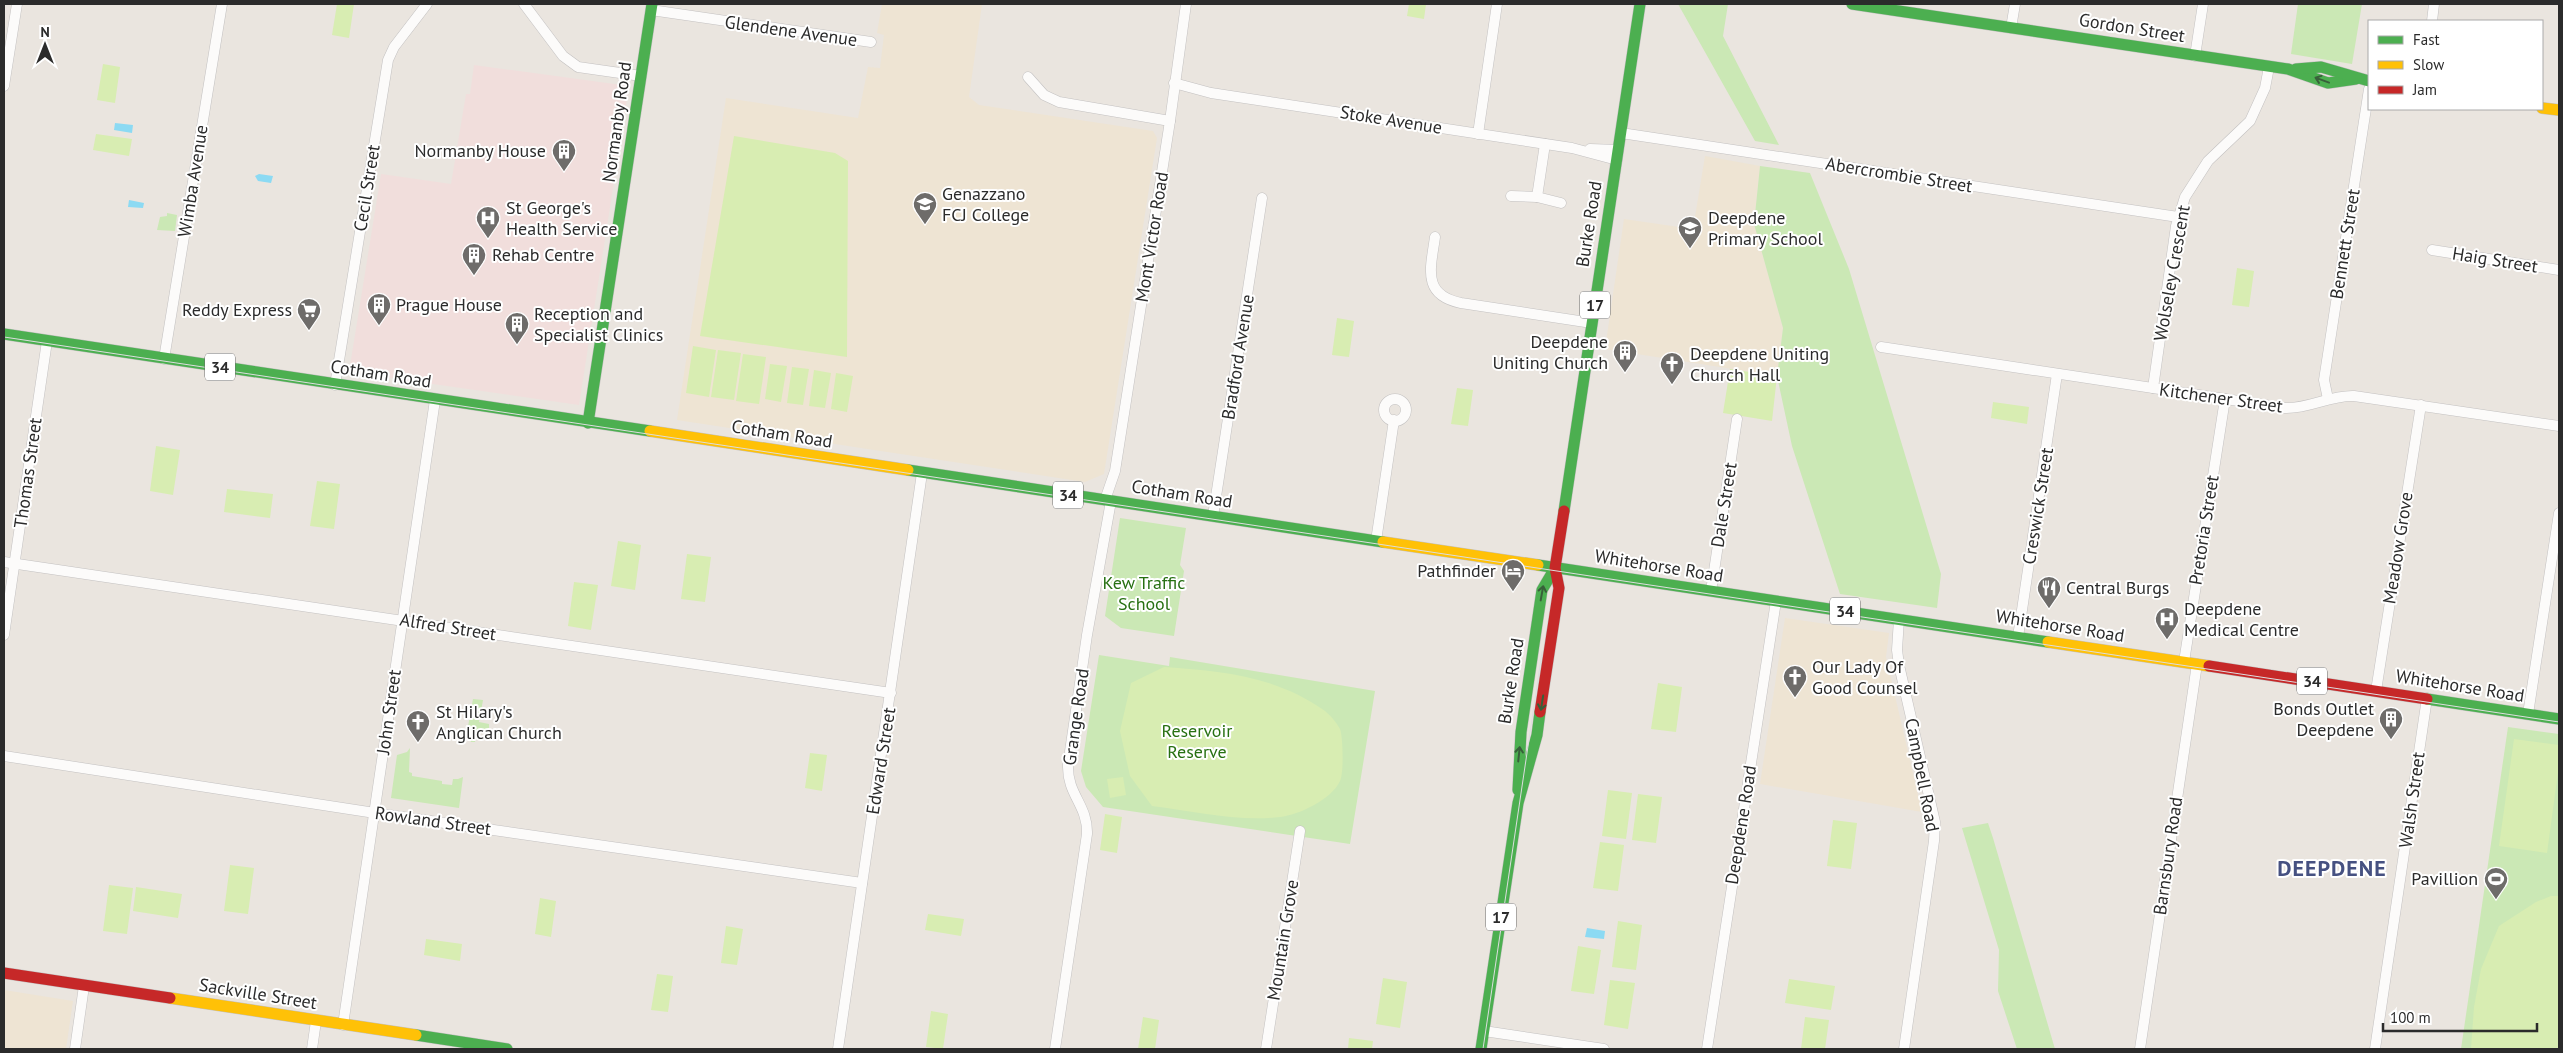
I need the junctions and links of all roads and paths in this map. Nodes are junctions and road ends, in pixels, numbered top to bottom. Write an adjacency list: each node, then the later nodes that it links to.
1 (17, 4): 21 (street)
2 (222, 4): 43 (street, Wimba Avenue)
3 (427, 4): 45 (street, Cecil Street)
4 (524, 4): 18 (street)
5 (1186, 4): 22 (street, Mont Victor Road)
6 (1497, 4): 28 (street)
7 (1640, 4): 27 (main road, Burke Road / 17)
8 (1852, 4): 14 (main road, Gordon Street)
9 (2015, 4): 14 (street)
10 (2203, 4): 16 (street)
11 (2434, 4): 13 (street)
12 (652, 7): 15 (street, Glendene Avenue); 18 (main road, Normanby Road)
13 (2432, 20)
14 (2012, 28): 16 (main road, Gordon Street)
15 (871, 42)
16 (2195, 56): 17 (main road, Gordon Street)
17 (2269, 67): 20 (main road, Gordon Street); 35 (street, Wolseley Crescent)
18 (641, 76): 53 (main road, Normanby Road)
19 (1028, 77): 26 (street)
20 (2368, 81)
21 (4, 86)
22 (1174, 88): 26 (street, Mont Victor Road); 28 (street, Stoke Avenue)
23 (2368, 95): 49 (street, Bennett Street)
24 (2543, 108): 25 (main road)
25 (2559, 110)
26 (1170, 121): 56 (street, Mont Victor Road)
27 (1621, 133): 30 (main road, Burke Road / 17); 35 (street, Abercrombie Street)
28 (1478, 134): 29 (street, Stoke Avenue)
29 (1545, 144): 30 (street, Stoke Avenue); 32 (street)
30 (1617, 155): 39 (main road, Burke Road / 17)
31 (1512, 196): 32 (street)
32 (1537, 197): 34 (street)
33 (1262, 198): 58 (street, Bradford Avenue)
34 (1561, 203)
35 (2178, 217): 46 (street, Wolseley Crescent)
36 (1435, 236): 39 (street)
37 (2432, 250): 38 (street, Haig Street)
38 (2559, 270)
39 (1592, 323): 62 (main road, Burke Road / 17)
40 (4, 334): 41 (main road, Cotham Road / 34)
41 (47, 341): 43 (main road, Cotham Road / 34); 61 (street, Thomas Street)
42 (1881, 347): 44 (street, Kitchener Street)
43 (164, 359): 45 (main road, Cotham Road / 34)
44 (2058, 374): 46 (street, Kitchener Street); 68 (street, Creswick Street)
45 (335, 385): 48 (main road, Cotham Road / 34)
46 (2153, 388): 47 (street, Kitchener Street)
47 (2225, 399): 49 (street, Kitchener Street); 69 (street, Pretoria Street)
48 (435, 400): 53 (main road, Cotham Road / 34); 66 (street, John Street)
49 (2328, 400): 50 (street, Kitchener Street)
50 (2421, 405): 54 (street, Kitchener Street); 71 (street, Meadow Grove)
51 (1737, 419): 63 (street, Dale Street)
52 (1394, 420): 59 (street)
53 (588, 423): 55 (main road, Cotham Road / 34)
54 (2559, 426)
55 (922, 473): 56 (main road, Cotham Road / 34); 72 (street, Edward Street)
56 (1111, 501): 58 (main road, Cotham Road / 34); 90 (street, Grange Road)
57 (2559, 513): 74 (street)
58 (1213, 516): 59 (main road, Cotham Road / 34)
59 (1376, 541): 62 (main road, Cotham Road / 34)
60 (4, 562): 61 (street, Alfred Street)
61 (15, 564): 66 (street, Alfred Street); 67 (street, Thomas Street)
62 (1555, 568): 63 (main road, Whitehorse Road / 34); 77 (main road, Burke Road / 17, one-way to 77); 77 (main road, Burke Road / 17, one-way to 62)
63 (1710, 591): 64 (main road, Whitehorse Road / 34)
64 (1776, 601): 65 (main road, Whitehorse Road / 34); 94 (street, Deepdene Road)
65 (1899, 619): 68 (main road, Whitehorse Road / 34); 95 (street, Campbell Road)
66 (403, 620): 72 (street, Alfred Street); 78 (street, John Street)
67 (4, 635)
68 (2018, 638): 69 (main road, Whitehorse Road / 34)
69 (2184, 662): 70 (main road, Whitehorse Road / 34)
70 (2197, 664): 71 (main road, Whitehorse Road / 34); 96 (street, Barnsbury Road)
71 (2376, 691): 73 (main road, Whitehorse Road / 34)
72 (891, 693): 80 (street, Edward Street)
73 (2427, 698): 74 (main road, Whitehorse Road / 34); 97 (street, Walsh Street)
74 (2528, 714): 75 (main road, Whitehorse Road / 34)
75 (2559, 719)
76 (4, 756): 78 (street, Rowland Street)
77 (1518, 803): 85 (main road, Burke Road / 17)
78 (375, 813): 80 (street, Rowland Street); 84 (street, John Street)
79 (1300, 831): 91 (street, Mountain Grove)
80 (862, 883): 89 (street, Edward Street)
81 (4, 973): 82 (main road, Sackville Street)
82 (84, 986): 83 (main road, Sackville Street); 86 (street)
83 (316, 1020): 84 (main road, Sackville Street); 87 (street)
84 (343, 1025): 88 (main road, Sackville Street)
85 (1484, 1031): 92 (main road, Burke Road / 17); 93 (street)
86 (75, 1049)
87 (312, 1049)
88 (507, 1049)
89 (838, 1049)
90 (1055, 1049)
91 (1266, 1049)
92 (1481, 1049)
93 (1604, 1049)
94 (1707, 1049)
95 (1904, 1049)
96 (2140, 1049)
97 (2375, 1049)

